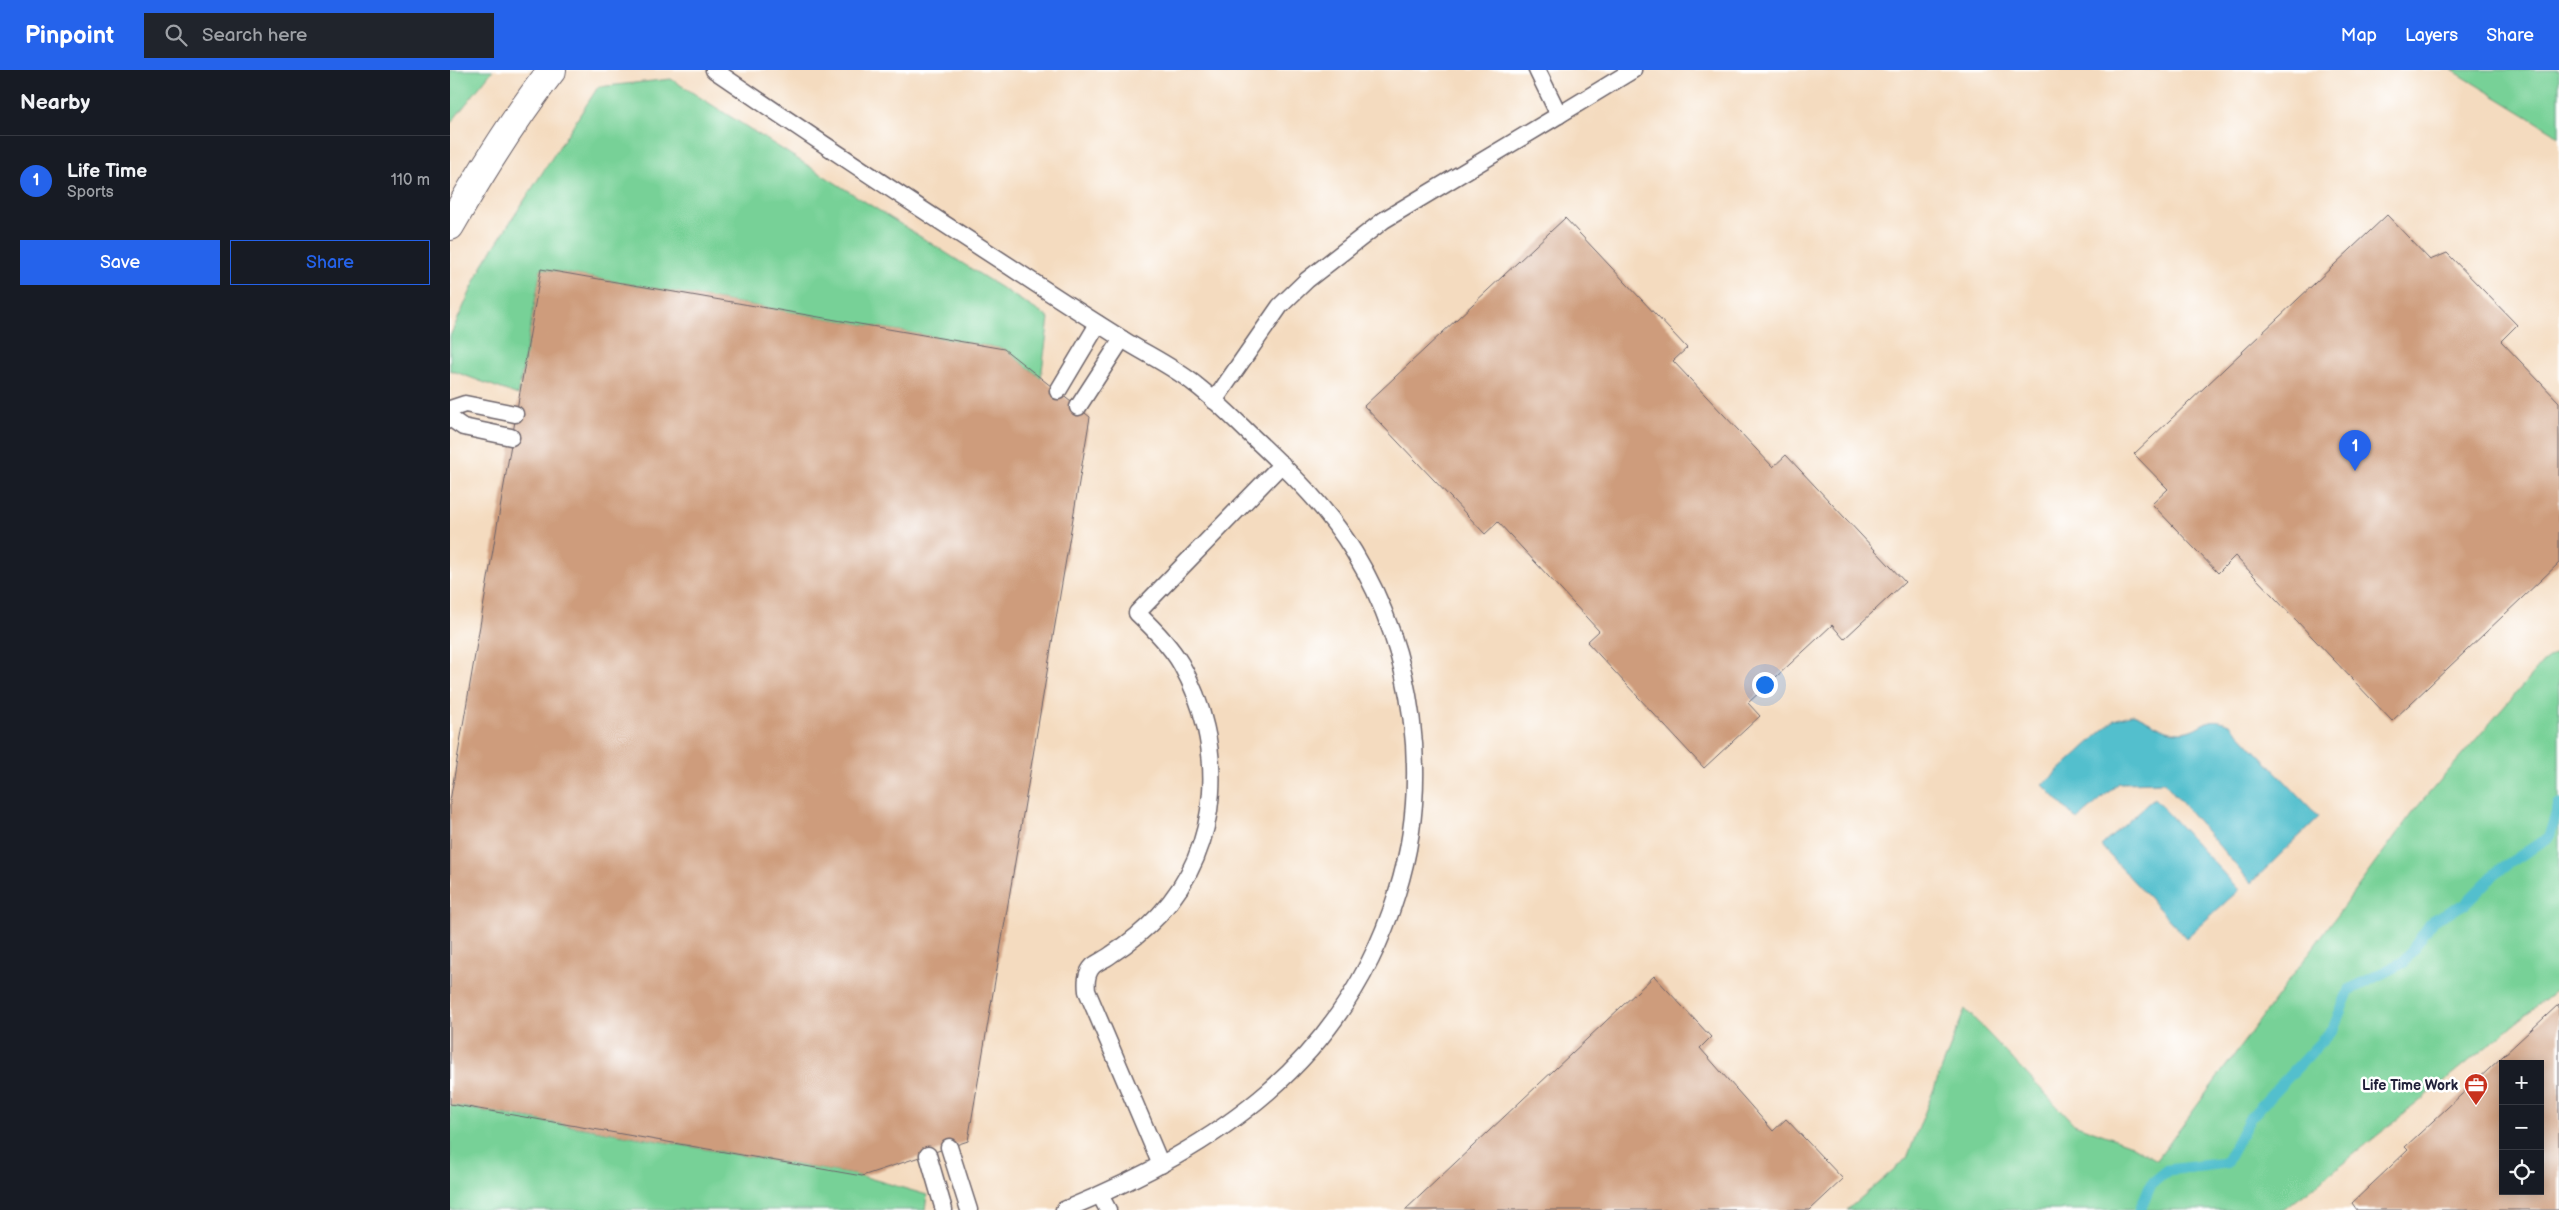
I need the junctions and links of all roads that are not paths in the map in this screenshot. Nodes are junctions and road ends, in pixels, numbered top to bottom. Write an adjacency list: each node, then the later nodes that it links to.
1 (552, 70): 6 (street)
2 (714, 70): 7 (lane)
3 (1537, 70): 5 (lane)
4 (1633, 70): 5 (lane)
5 (1559, 115): 10 (lane)
6 (450, 226)
7 (1098, 324): 8 (lane); 9 (lane)
8 (1122, 339): 10 (lane); 11 (lane)
9 (1058, 391)
10 (1214, 401): 16 (lane)
11 (1078, 407)
12 (450, 409): 13 (lane)
13 (515, 414)
14 (450, 418): 15 (lane)
15 (511, 437)
16 (1282, 464): 19 (lane); 19 (lane)
17 (949, 1147): 22 (lane)
18 (928, 1155): 21 (lane)
19 (1161, 1165): 20 (lane)
20 (1100, 1195): 23 (lane); 24 (lane)
21 (944, 1210)
22 (969, 1210)
23 (1064, 1210)
24 (1108, 1210)

